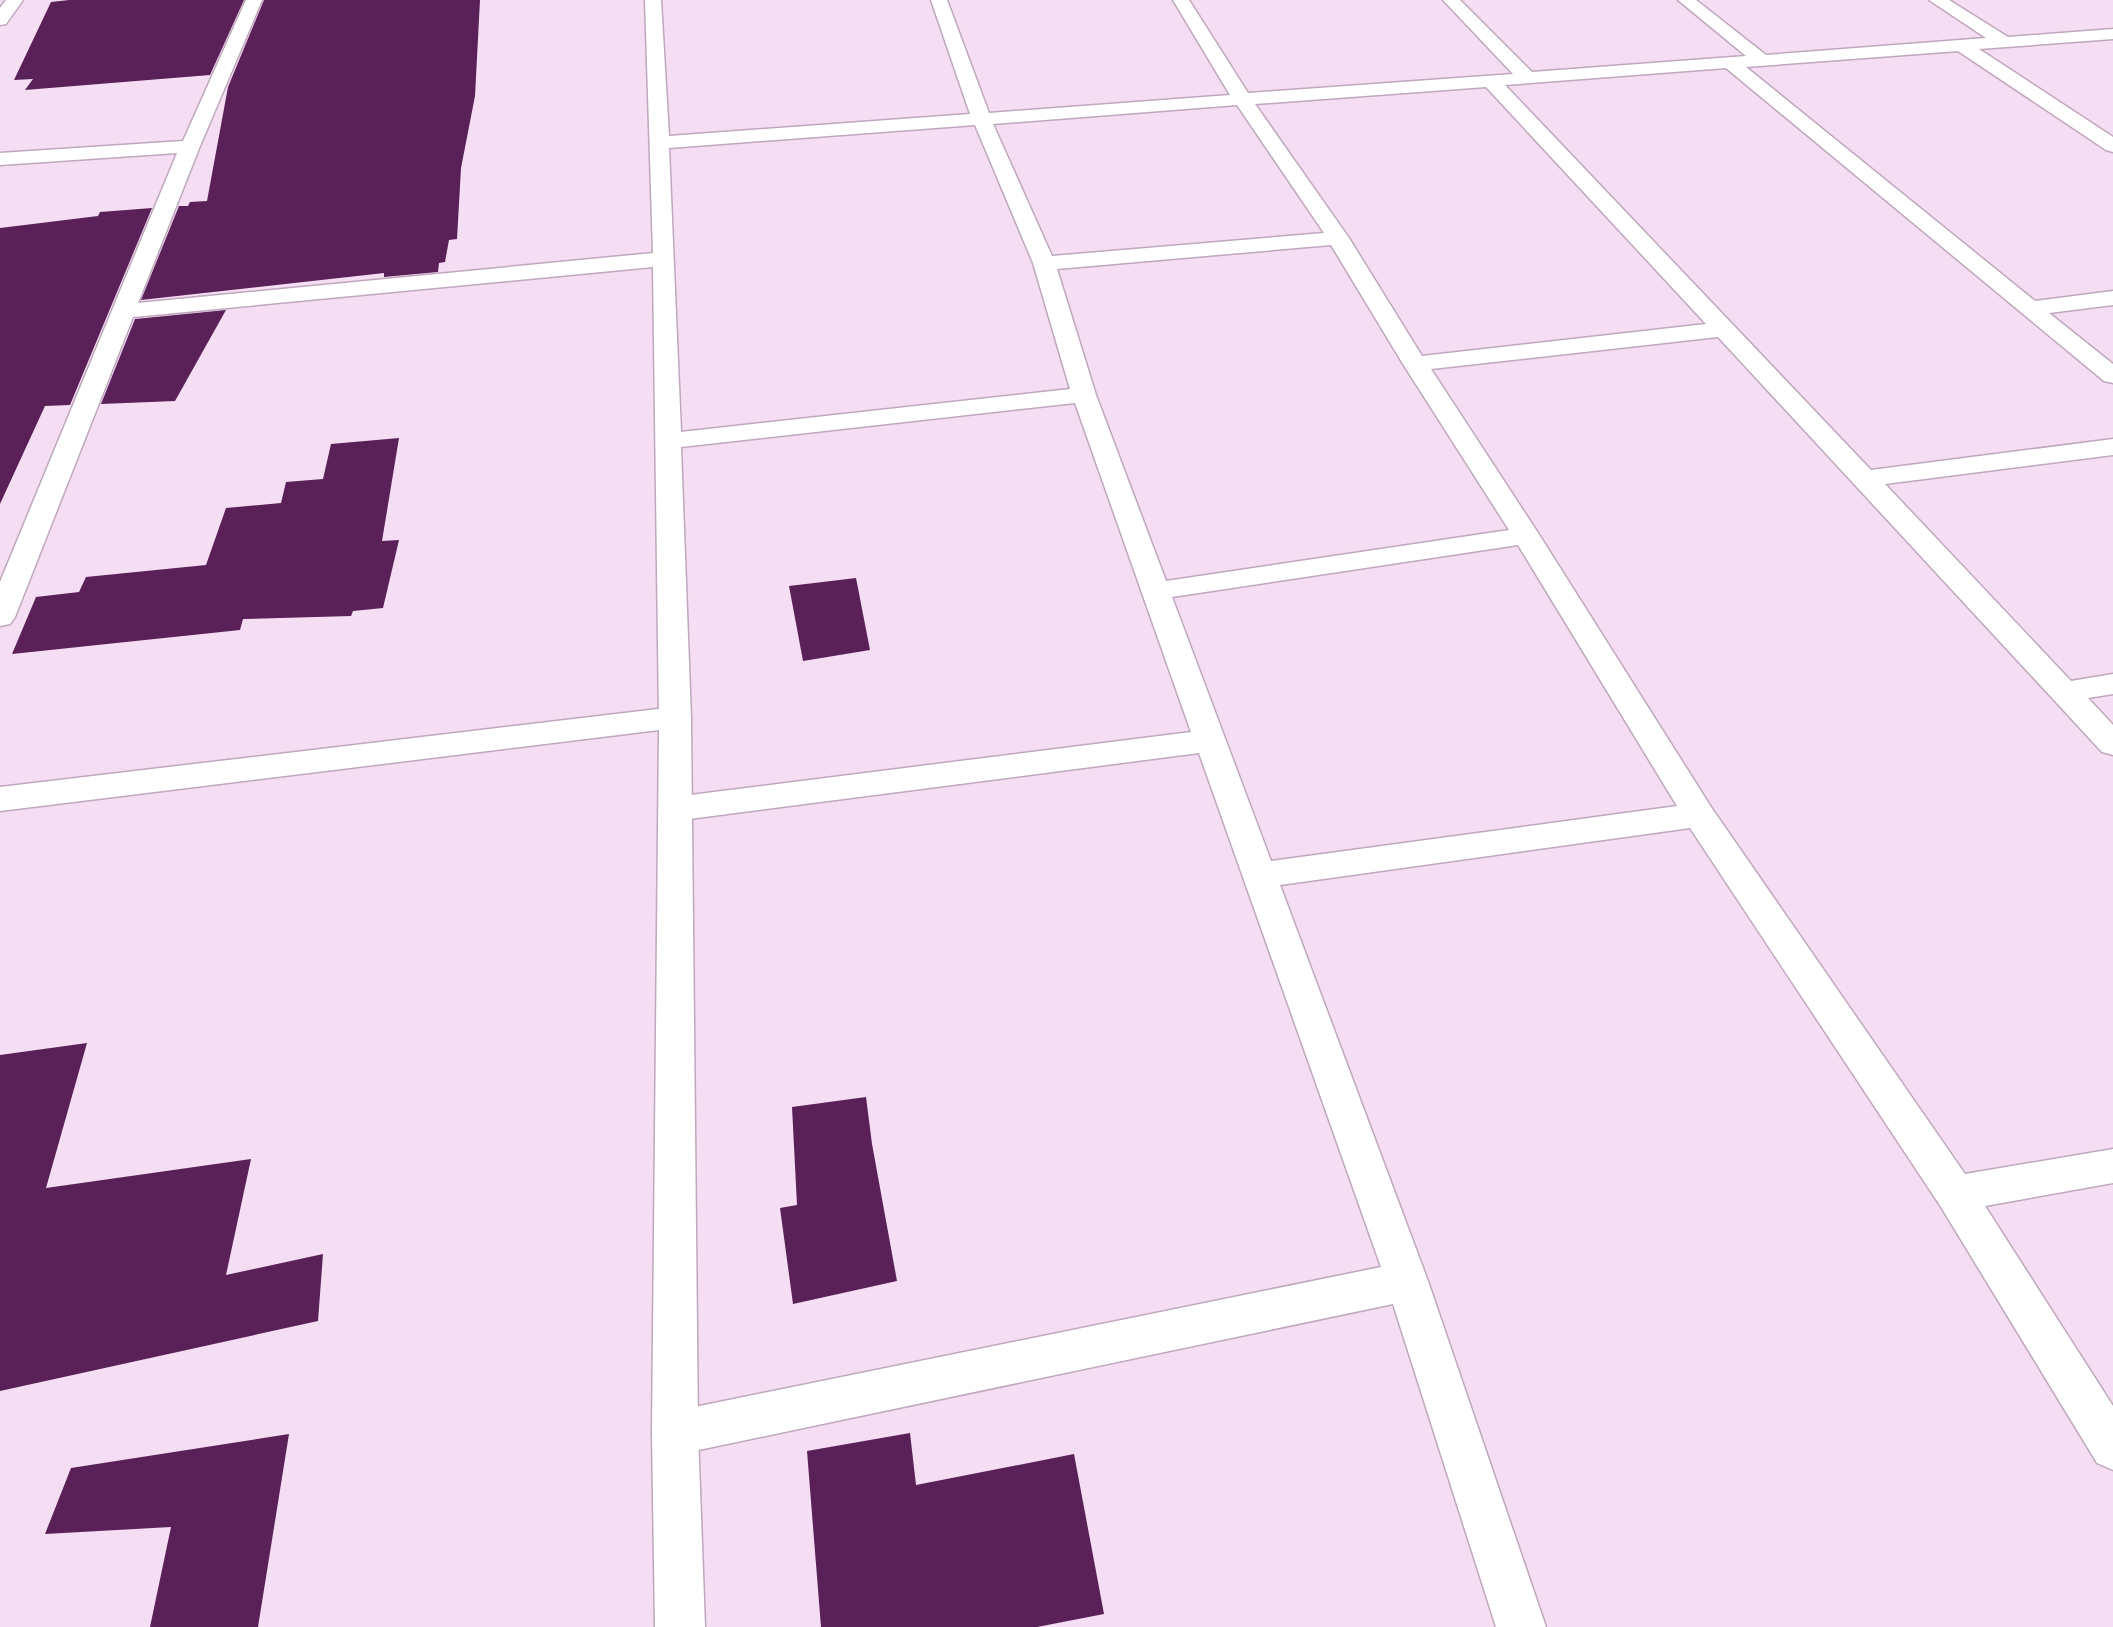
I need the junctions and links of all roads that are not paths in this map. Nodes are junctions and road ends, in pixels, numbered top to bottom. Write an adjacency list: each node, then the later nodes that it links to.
1 (254, 0): 21 (street)
2 (653, 0): 19 (street)
3 (939, 0): 18 (street)
4 (1181, 0): 17 (street)
5 (1451, 0): 15 (street)
6 (1686, 0): 13 (street)
7 (1937, 0): 11 (street)
8 (10, 1): 9 (street)
9 (0, 20)
10 (2113, 34): 11 (street)
11 (2004, 42): 12 (street)
12 (1961, 45): 13 (street); 20 (street)
13 (1763, 61): 14 (street)
14 (1730, 63): 15 (street); 27 (street)
15 (1528, 79): 16 (street)
16 (1491, 81): 17 (street); 29 (street)
17 (1243, 100): 18 (street); 23 (street)
18 (982, 120): 19 (street); 25 (street)
19 (660, 143): 24 (street)
20 (2113, 146)
21 (190, 147): 22 (street); 28 (street)
22 (0, 159)
23 (1338, 238): 25 (street); 30 (street)
24 (664, 259): 28 (street); 33 (street)
25 (1044, 263): 32 (street)
26 (2113, 298): 27 (street)
27 (2030, 308): 31 (street)
28 (124, 311): 38 (street)
29 (1724, 329): 30 (street); 35 (street)
30 (1415, 364): 36 (street)
31 (2113, 376)
32 (1084, 395): 33 (street); 37 (street)
33 (667, 441): 41 (street)
34 (2113, 447): 35 (street)
35 (1865, 479): 40 (street)
36 (1526, 536): 37 (street); 46 (street)
37 (1155, 591): 42 (street)
38 (0, 617)
39 (2113, 684): 40 (street)
40 (2064, 692): 43 (street)
41 (675, 718): 44 (street); 45 (street)
42 (1208, 741): 45 (street); 47 (street)
43 (2113, 744)
44 (0, 799)
45 (674, 810): 51 (street)
46 (1699, 815): 47 (street); 49 (street)
47 (1260, 875): 50 (street)
48 (2113, 1166): 49 (street)
49 (1955, 1194): 52 (street)
50 (1407, 1281): 51 (street); 54 (street)
51 (675, 1433): 53 (street)
52 (2113, 1447)
53 (680, 1627)
54 (1521, 1627)

